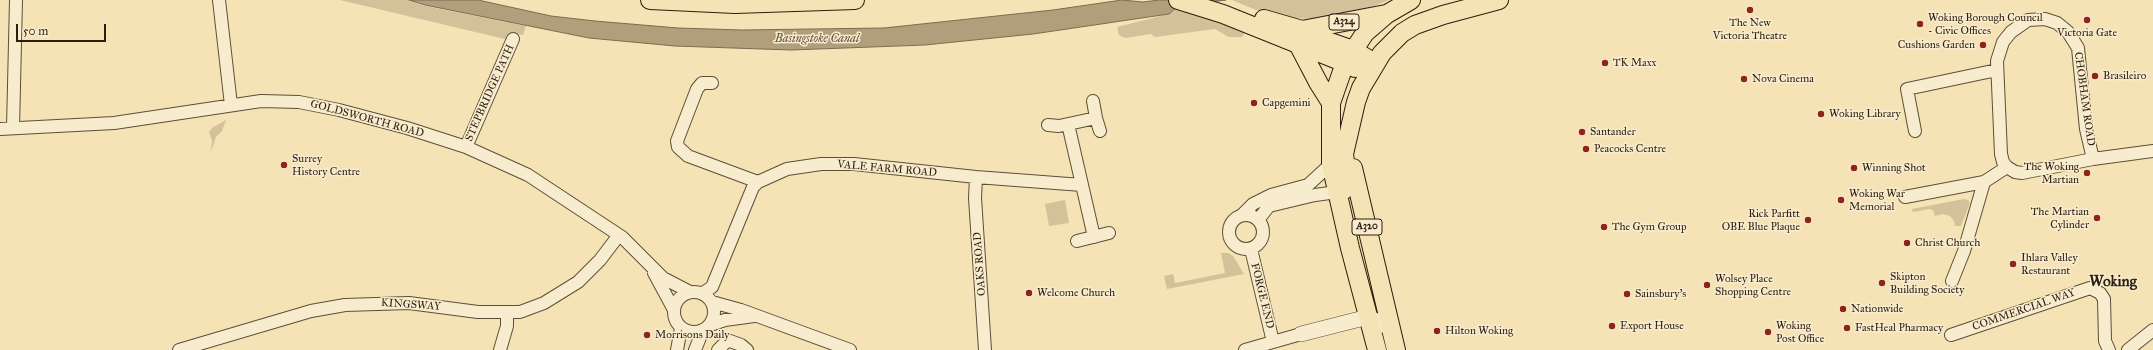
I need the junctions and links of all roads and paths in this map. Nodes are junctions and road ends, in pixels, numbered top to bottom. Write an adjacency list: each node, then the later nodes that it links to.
1 (16, 0): 23 (street)
2 (219, 0): 19 (street)
3 (650, 0): 4 (main road)
4 (855, 0)
5 (1178, 0): 10 (main road)
6 (1213, 0): 10 (main road)
7 (1411, 0): 9 (main road, A320)
8 (1499, 0): 14 (main road, A320)
9 (1387, 14): 11 (main road, A324); 13 (main road, A320)
10 (1246, 18): 11 (main road)
11 (1300, 37): 13 (main road); 18 (main road)
12 (513, 40): 28 (street, STEPBRIDGE PATH)
13 (1349, 56): 14 (main road); 18 (main road, A320)
14 (1371, 69): 27 (main road, A320)
15 (1997, 70): 25 (street); 30 (street, CHOBHAM ROAD); 32 (street)
16 (712, 83): 34 (street)
17 (1093, 101): 20 (street)
18 (1331, 103): 31 (main road, A320)
19 (231, 105): 23 (street, GOLDSWORTH ROAD); 28 (street, GOLDSWORTH ROAD)
20 (1096, 118): 21 (street); 26 (street)
21 (1068, 124): 22 (street); 36 (street)
22 (1048, 126)
23 (13, 128): 24 (street, GOLDSWORTH ROAD)
24 (0, 129)
25 (1915, 130)
26 (1100, 131)
27 (1348, 138): 37 (main road); 54 (main road, A320)
28 (466, 147): 42 (street, GOLDSWORTH ROAD)
29 (2153, 151): 30 (street)
30 (2093, 159): 32 (street)
31 (1331, 164): 37 (main road, A320); 39 (street, FORGE END)
32 (2007, 167): 35 (street)
33 (976, 177): 34 (street, VALE FARM ROAD); 36 (street, VALE FARM ROAD); 68 (street, OAKS ROAD)
34 (758, 182): 49 (street, VALE FARM ROAD)
35 (1984, 182): 38 (street); 47 (street)
36 (1082, 185): 43 (street)
37 (1337, 192): 40 (street); 53 (main road, A320)
38 (1905, 197)
39 (1242, 215): 40 (street); 45 (street, FORGE END)
40 (1258, 220): 45 (street, FORGE END)
41 (1109, 233): 43 (street)
42 (619, 235): 46 (street, GOLDSWORTH ROAD); 51 (street, KINGSWAY)
43 (1094, 237): 44 (street)
44 (1077, 241)
45 (1251, 249): 60 (street, FORGE END)
46 (650, 265): 48 (street, GOLDSWORTH ROAD); 50 (street, GOLDSWORTH ROAD)
47 (1952, 282)
48 (690, 292): 49 (street); 50 (street)
49 (708, 297): 52 (street); 56 (street)
50 (674, 310): 55 (street)
51 (507, 313): 62 (street, KINGSWAY); 63 (street)
52 (755, 316): 56 (street); 67 (street)
53 (1368, 317): 54 (street); 58 (street); 70 (main road, A320)
54 (1389, 322): 71 (main road, A320)
55 (681, 328): 56 (street); 64 (street)
56 (707, 328): 65 (street)
57 (2153, 330): 73 (street)
58 (1301, 334): 60 (street)
59 (1952, 335): 72 (street, COMMERCIAL WAY)
60 (1273, 342): 69 (street)
61 (744, 347): 66 (street)
62 (179, 350)
63 (500, 350)
64 (677, 350)
65 (695, 350)
66 (718, 350)
67 (850, 350)
68 (985, 350)
69 (1245, 350)
70 (1377, 350)
71 (1396, 350)
72 (2109, 350)
73 (2128, 350)

